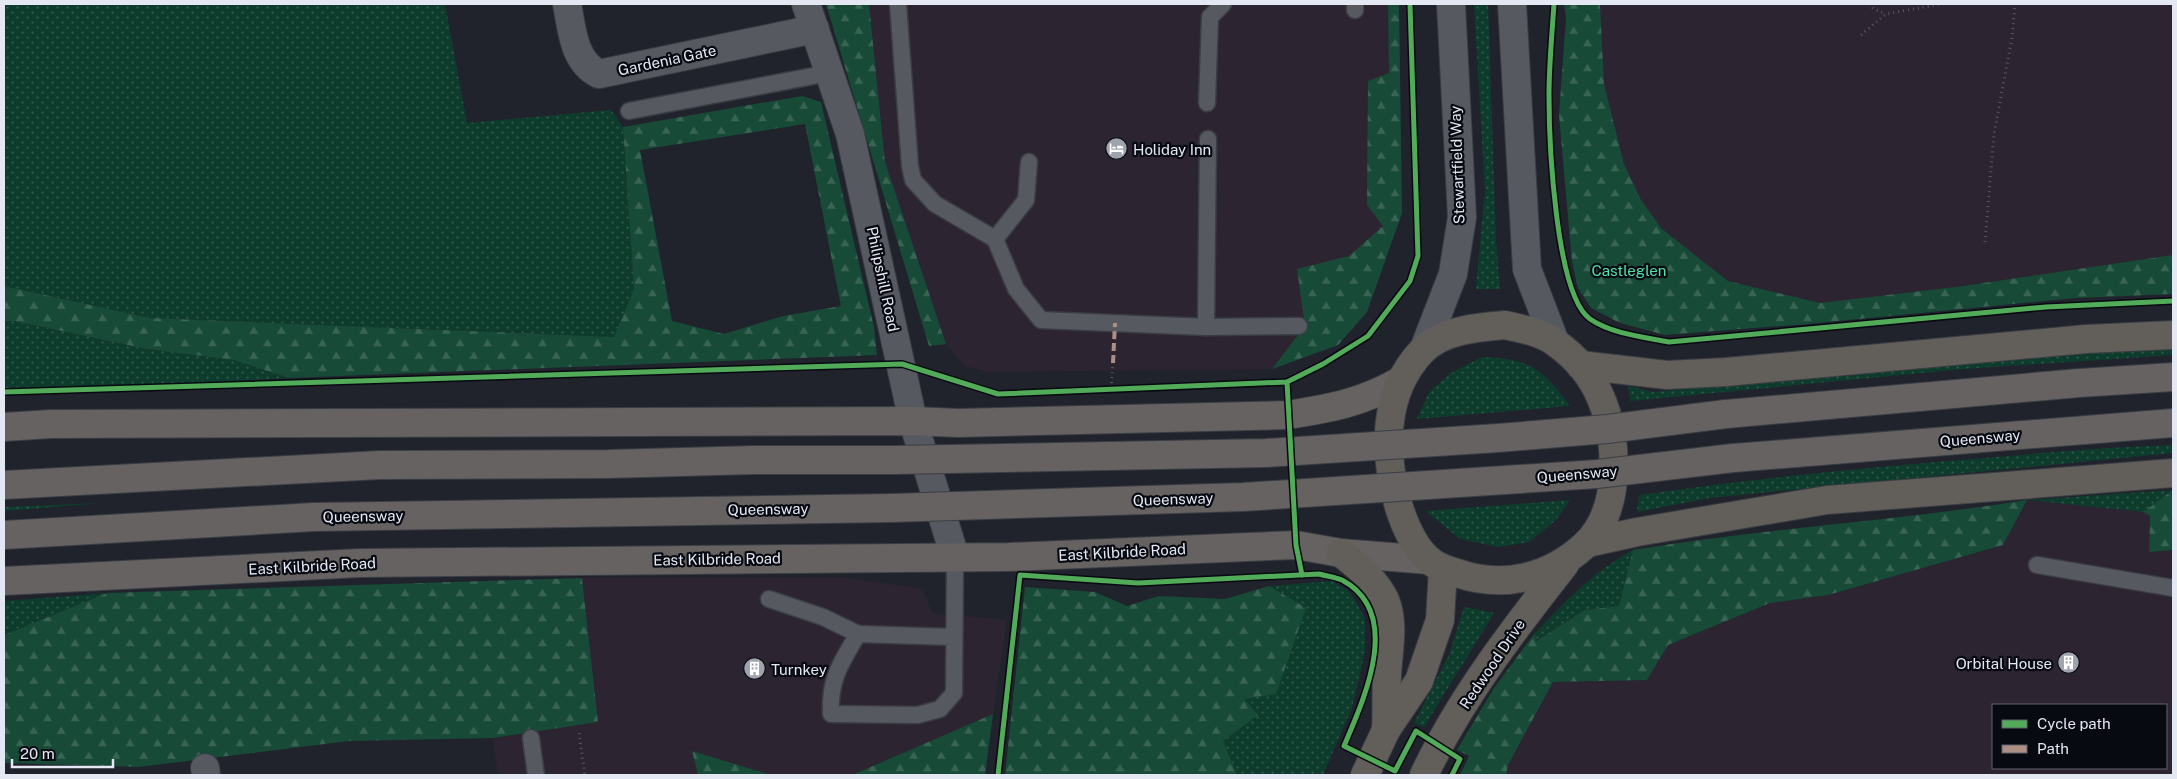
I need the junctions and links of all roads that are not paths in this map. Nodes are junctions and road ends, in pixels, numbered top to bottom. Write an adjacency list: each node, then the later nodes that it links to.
1 (567, 4): 7 (street, Gardenia Gate)
2 (806, 4): 7 (street, Philipshill Road)
3 (898, 4): 13 (lane)
4 (1223, 4): 9 (lane)
5 (1451, 4): 18 (street, Stewartfield Way)
6 (1512, 4): 17 (street)
7 (815, 29): 8 (street, Philipshill Road)
8 (829, 73): 10 (lane); 22 (street, Philipshill Road)
9 (1207, 103)
10 (629, 111)
11 (1208, 139): 15 (lane)
12 (1029, 162): 13 (lane)
13 (995, 239): 15 (lane)
14 (1299, 326): 15 (lane)
15 (1206, 327)
16 (2173, 335): 19 (highway)
17 (1555, 342): 18 (highway, Redwood Drive); 19 (highway, Redwood Drive)
18 (1424, 349): 21 (highway)
19 (1580, 365): 28 (highway, Redwood Drive)
20 (2173, 377): 26 (main road, bridge)
21 (1400, 381): 22 (main road); 31 (highway)
22 (912, 421): 24 (main road); 30 (street, Philipshill Road)
23 (2173, 423): 27 (main road, Queensway, bridge)
24 (4, 427)
25 (2173, 473): 28 (highway)
26 (4, 485)
27 (4, 535)
28 (1578, 551): 31 (highway); 42 (highway, Redwood Drive)
29 (1341, 553): 30 (main road, East Kilbride Road); 31 (main road, East Kilbride Road); 38 (highway)
30 (955, 557): 33 (main road, East Kilbride Road); 37 (lane)
31 (1436, 564): 38 (highway)
32 (2038, 565): 34 (lane)
33 (4, 581)
34 (2173, 588)
35 (769, 598): 36 (lane)
36 (858, 634): 37 (lane); 37 (lane)
37 (953, 637)
38 (1386, 730): 41 (highway)
39 (531, 738): 40 (lane)
40 (536, 775)
41 (1365, 775)
42 (1424, 775)

